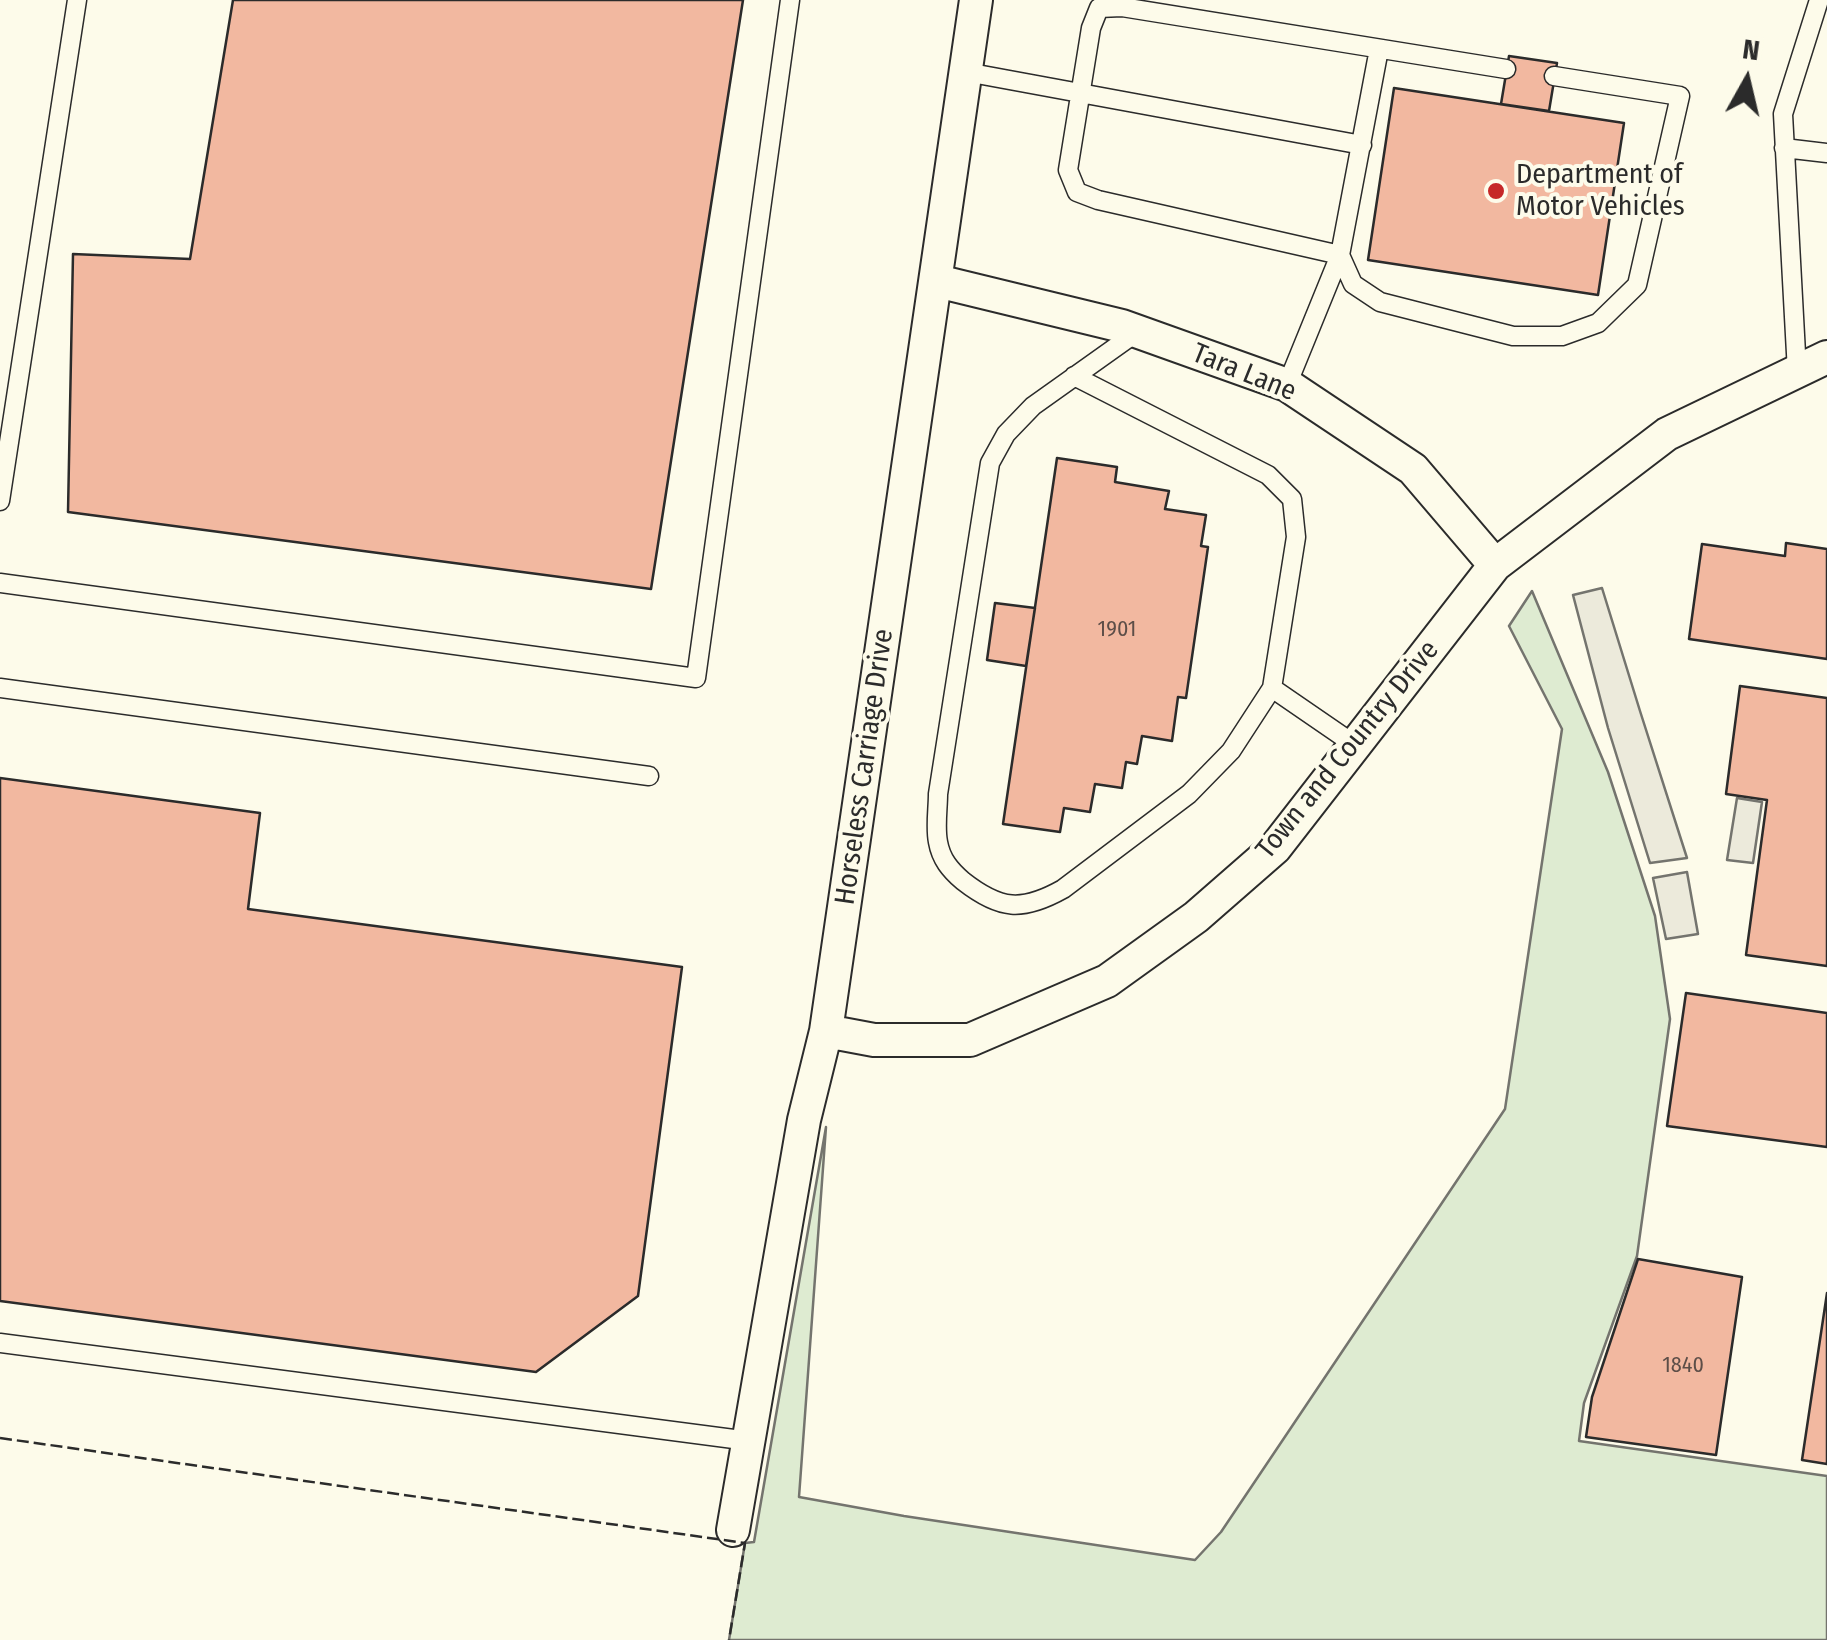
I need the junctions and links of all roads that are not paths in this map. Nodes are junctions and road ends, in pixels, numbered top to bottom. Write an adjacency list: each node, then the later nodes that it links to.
1 (76, 0): 21 (lane)
2 (790, 0): 23 (lane)
3 (976, 0): 8 (street, Horseless Carriage Drive)
4 (1819, 0): 5 (lane)
5 (1820, 24): 12 (lane)
6 (1379, 49): 7 (lane); 10 (lane); 11 (lane)
7 (1506, 69)
8 (966, 72): 10 (lane); 15 (street, Horseless Carriage Drive)
9 (1554, 76): 14 (lane)
10 (1082, 95): 11 (lane); 14 (lane)
11 (1362, 144): 14 (lane)
12 (1784, 148): 13 (lane); 18 (lane)
13 (1827, 153)
14 (1340, 255): 20 (lane)
15 (937, 281): 16 (street, Tara Lane); 28 (street, Horseless Carriage Drive)
16 (1137, 332): 19 (lane); 20 (street, Tara Lane)
17 (1827, 357): 18 (street, Town and Country Drive)
18 (1797, 372): 22 (street, Town and Country Drive)
19 (1074, 376): 25 (lane); 25 (lane)
20 (1287, 385): 22 (street, Tara Lane)
21 (0, 500)
22 (1494, 565): 26 (street, Town and Country Drive)
23 (0, 583)
24 (0, 688): 27 (lane)
25 (1272, 688): 26 (lane)
26 (1355, 745): 28 (street, Town and Country Drive)
27 (649, 776)
28 (826, 1031): 30 (street, Horseless Carriage Drive)
29 (0, 1343): 30 (lane)
30 (749, 1440): 31 (street, Horseless Carriage Drive)
31 (733, 1530)

